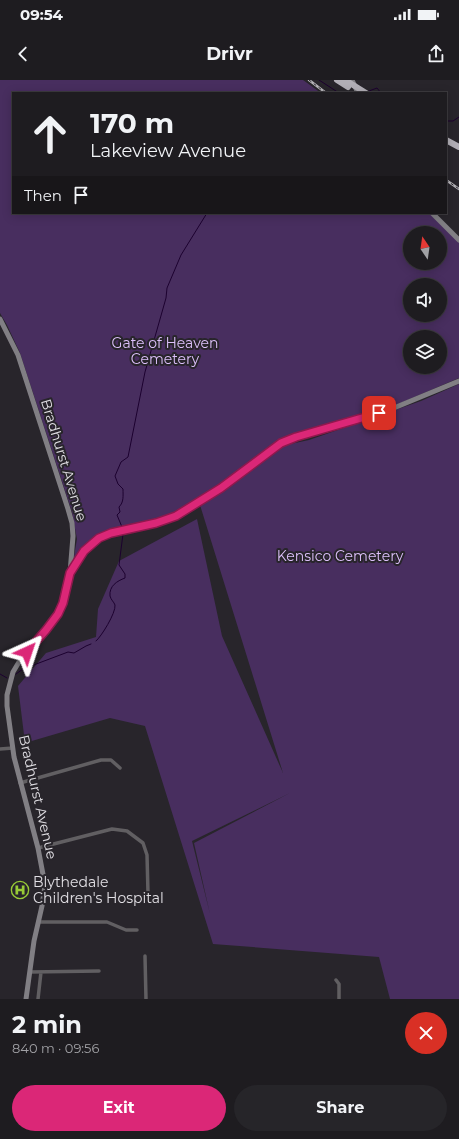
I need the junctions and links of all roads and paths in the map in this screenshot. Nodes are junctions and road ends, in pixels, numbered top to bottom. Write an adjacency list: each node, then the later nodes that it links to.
1 (337, 80): 4 (highway)
2 (345, 80): 4 (highway)
3 (352, 80): 4 (main road)
4 (357, 91)
5 (447, 141): 7 (highway)
6 (447, 145): 8 (highway)
7 (459, 147)
8 (459, 151)
9 (433, 214): 10 (main road)
10 (459, 240)
11 (0, 319): 13 (main road, Bradhurst Avenue)
12 (459, 381): 13 (main road)
13 (70, 573): 14 (main road, Bradhurst Avenue)
14 (13, 748): 15 (street); 17 (main road, Bradhurst Avenue)
15 (0, 749)
16 (120, 768): 17 (street)
17 (20, 783): 18 (main road, Bradhurst Avenue)
18 (38, 848): 19 (street); 20 (main road, Bradhurst Avenue)
19 (148, 893)
20 (38, 922): 21 (street); 24 (main road, Bradhurst Avenue)
21 (137, 930)
22 (145, 956): 29 (street)
23 (99, 971): 25 (street)
24 (30, 972): 25 (street); 27 (main road, Bradhurst Avenue)
25 (41, 972): 28 (street)
26 (336, 980): 30 (street)
27 (26, 999)
28 (38, 999)
29 (146, 999)
30 (339, 999)

